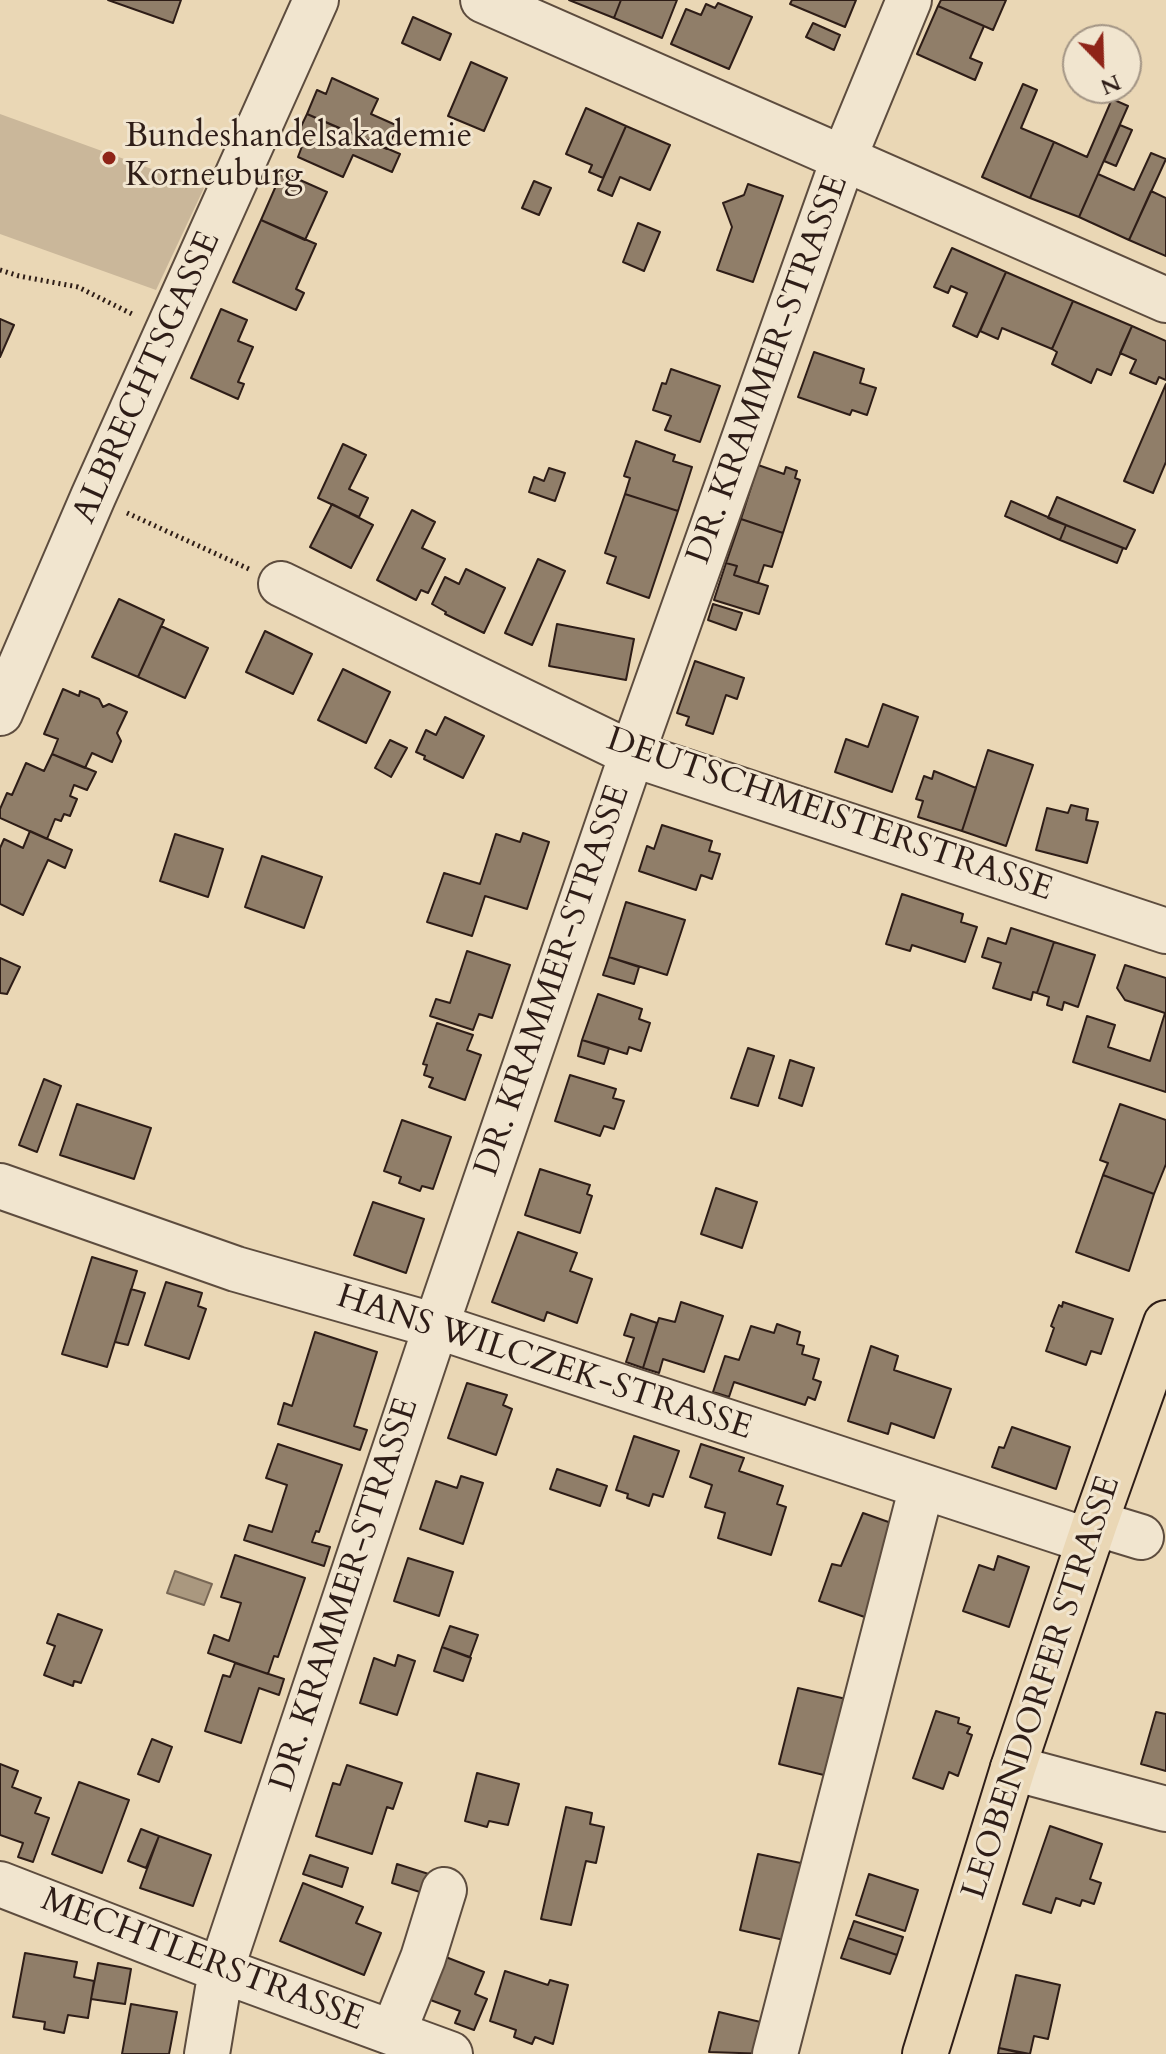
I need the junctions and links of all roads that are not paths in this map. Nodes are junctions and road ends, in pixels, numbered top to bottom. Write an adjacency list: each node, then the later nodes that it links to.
1 (316, 0): 7 (street, ALBRECHTSGASSE)
2 (483, 0): 4 (street)
3 (909, 0): 4 (street, DR. KRAMMER-STRASSE)
4 (843, 160): 5 (street); 8 (street, DR. KRAMMER-STRASSE)
5 (1166, 300)
6 (281, 584): 8 (street, DEUTSCHMEISTERSTRASSE)
7 (0, 713)
8 (632, 754): 9 (street, DEUTSCHMEISTERSTRASSE); 12 (street, DR. KRAMMER-STRASSE)
9 (1166, 931)
10 (0, 1186): 12 (street, HANS WILCZEK-STRASSE)
11 (1166, 1323): 14 (main road, LEOBENDORFER STRASSE)
12 (436, 1326): 13 (street, HANS WILCZEK-STRASSE); 20 (street, DR. KRAMMER-STRASSE)
13 (922, 1486): 14 (street, HANS WILCZEK-STRASSE); 24 (street)
14 (1092, 1532): 15 (street, HANS WILCZEK-STRASSE); 16 (main road, LEOBENDORFER STRASSE)
15 (1141, 1537)
16 (1013, 1768): 17 (street); 25 (main road, LEOBENDORFER STRASSE)
17 (1166, 1809)
18 (0, 1884): 20 (street, MECHTLERSTRASSE)
19 (444, 1890): 21 (street)
20 (221, 1970): 21 (street, MECHTLERSTRASSE); 22 (street, DR. KRAMMER-STRASSE)
21 (393, 2033): 23 (street, MECHTLERSTRASSE)
22 (207, 2054)
23 (450, 2054)
24 (775, 2054)
25 (925, 2054)

